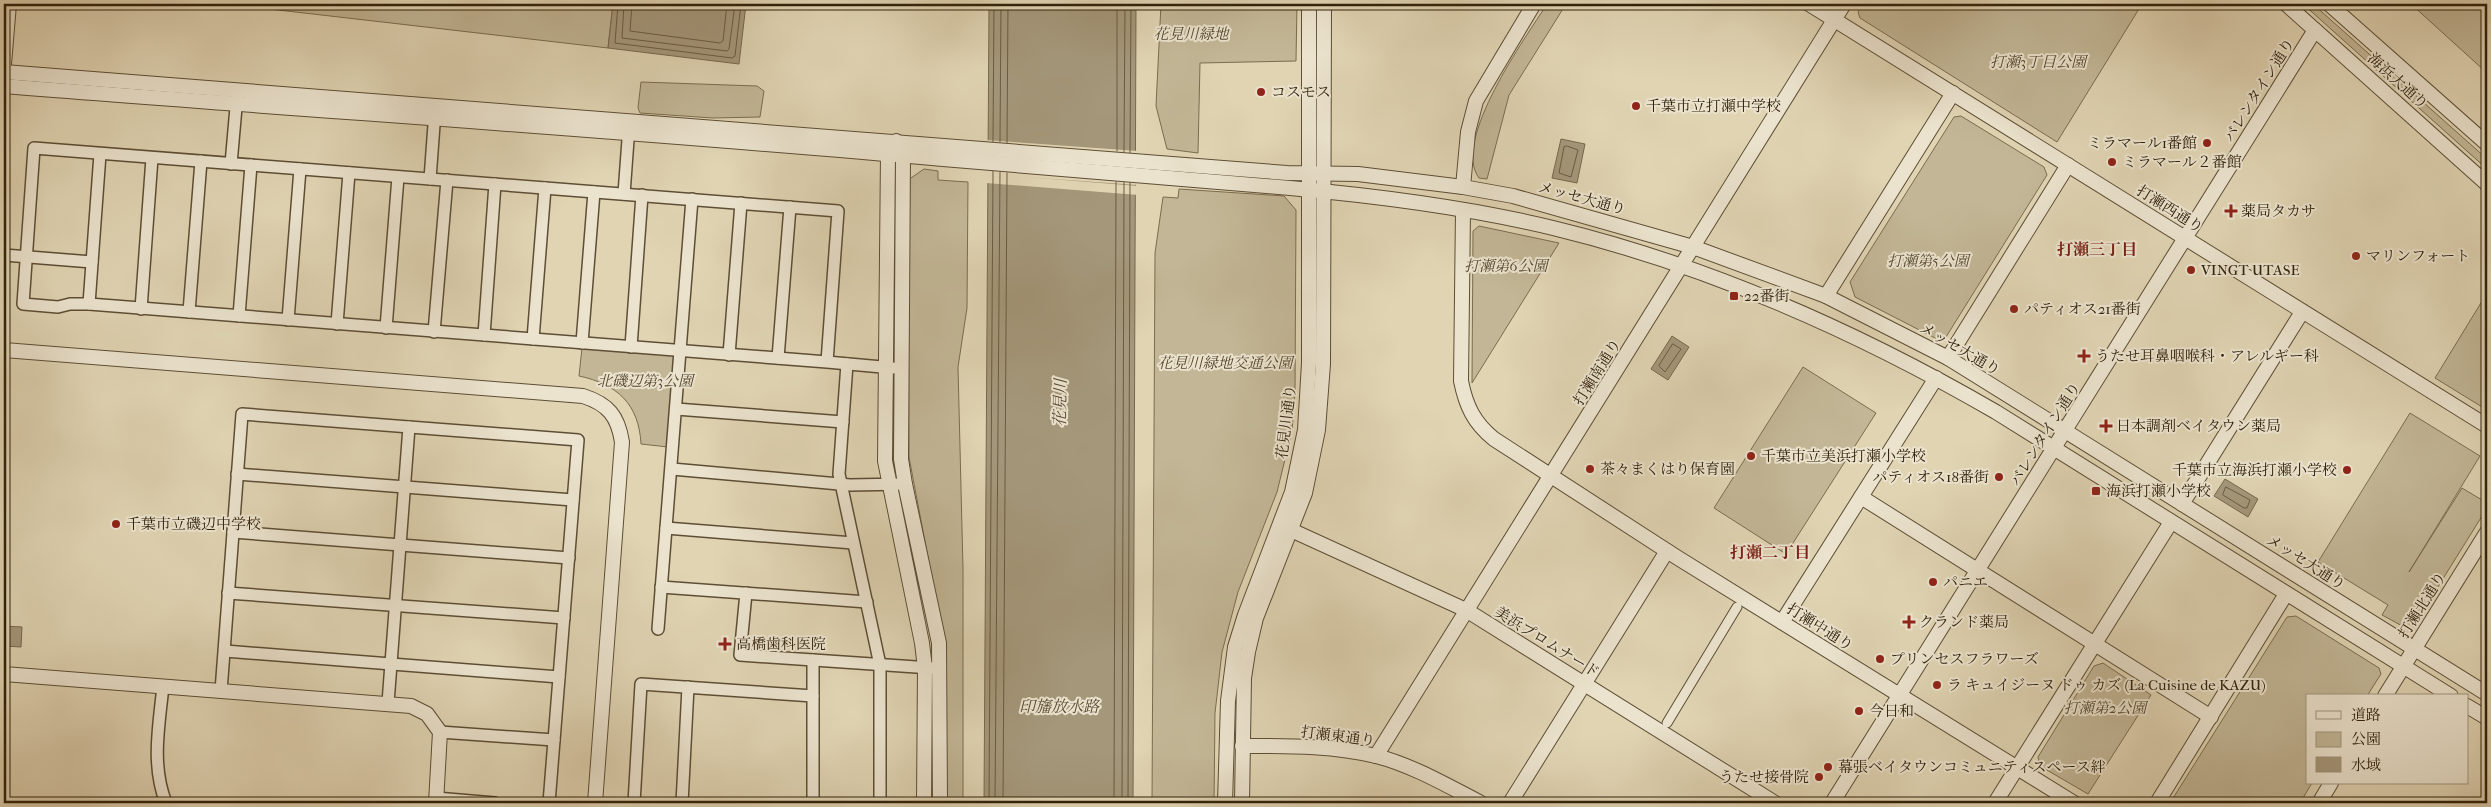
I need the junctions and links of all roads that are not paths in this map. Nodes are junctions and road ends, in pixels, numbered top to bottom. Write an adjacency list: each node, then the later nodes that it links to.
1 (9, 4): 11 (street)
2 (1310, 4): 31 (street, 花見川通り)
3 (1324, 4): 31 (street, 花見川通り)
4 (1534, 4): 37 (street)
5 (1809, 4): 9 (street, 打瀬西通り)
6 (1844, 4): 9 (street, 打瀬南通り)
7 (2286, 4): 10 (street, 海浜大通り)
8 (2329, 4): 19 (street, 海浜大通り)
9 (1835, 20): 14 (street, 打瀬西通り); 48 (street, 打瀬南通り)
10 (2316, 30): 36 (street, 海浜大通り); 47 (street, バレンタイン通り)
11 (4, 64)
12 (4, 72): 15 (street)
13 (4, 86): 15 (street)
14 (1953, 93): 28 (street, 打瀬西通り); 53 (street)
15 (236, 97): 16 (street); 26 (street)
16 (435, 112): 17 (street); 33 (street)
17 (629, 127): 18 (street); 20 (street); 41 (street)
18 (896, 141): 20 (street); 21 (street); 23 (street)
19 (2487, 144)
20 (888, 153): 23 (street); 74 (street)
21 (961, 153): 23 (street); 31 (street, メッセ大通り); 39 (street)
22 (100, 154): 24 (street); 50 (street); 51 (street)
23 (903, 155): 75 (street)
24 (152, 158): 25 (street); 55 (street)
25 (201, 161): 26 (street); 56 (street)
26 (231, 164): 27 (street)
27 (251, 165): 29 (street); 58 (street)
28 (2068, 165): 47 (street, 打瀬西通り); 71 (street)
29 (300, 169): 30 (street); 59 (street)
30 (349, 173): 32 (street); 60 (street)
31 (1317, 173): 37 (street, メッセ大通り); 39 (street, 花見川通り)
32 (398, 177): 33 (street); 61 (street)
33 (430, 179): 34 (street)
34 (447, 180): 35 (street); 62 (street)
35 (495, 184): 38 (street); 63 (street)
36 (2487, 184)
37 (1463, 187): 48 (street, メッセ大通り)
38 (545, 188): 40 (street); 64 (street)
39 (1317, 190): 46 (street); 95 (street, 花見川通り); 156 (street, 花見川通り)
40 (594, 192): 41 (street); 65 (street)
41 (624, 194): 42 (street)
42 (642, 196): 43 (street); 66 (street)
43 (692, 199): 44 (street); 68 (street)
44 (741, 203): 45 (street); 69 (street)
45 (790, 207): 70 (street); 72 (street)
46 (1463, 210): 52 (street); 85 (street, 打瀬中通り)
47 (2187, 238): 57 (street, 打瀬西通り); 81 (street, バレンタイン通り)
48 (1693, 246): 52 (street, 打瀬南通り); 53 (street, メッセ大通り)
49 (4, 255): 50 (street)
50 (26, 257): 51 (street); 54 (street)
51 (92, 262): 54 (street)
52 (1682, 265): 76 (street); 85 (street, 打瀬南通り)
53 (1826, 296): 71 (street, メッセ大通り)
54 (89, 304): 55 (street)
55 (141, 309): 56 (street)
56 (189, 312): 58 (street)
57 (2302, 312): 80 (street, 打瀬西通り); 92 (street)
58 (239, 316): 59 (street)
59 (288, 320): 60 (street)
60 (337, 324): 61 (street)
61 (386, 328): 62 (street)
62 (434, 332): 63 (street)
63 (484, 335): 64 (street)
64 (533, 339): 65 (street)
65 (582, 343): 66 (street)
66 (630, 347): 68 (street)
67 (4, 350): 149 (street)
68 (680, 351): 69 (street); 77 (street)
69 (729, 355): 70 (street)
70 (778, 358): 72 (street)
71 (1948, 358): 81 (street, メッセ大通り)
72 (827, 362): 73 (street)
73 (847, 364): 74 (street); 78 (street)
74 (886, 367): 75 (street); 88 (street)
75 (902, 368): 87 (street)
76 (1936, 378): 82 (street); 90 (street)
77 (676, 409): 78 (street); 83 (street)
78 (843, 422): 86 (street)
79 (409, 426): 84 (street); 89 (street); 91 (street)
80 (2487, 426)
81 (2066, 432): 82 (street, バレンタイン通り); 92 (street, メッセ大通り)
82 (2055, 449): 93 (street); 102 (street, バレンタイン通り)
83 (672, 469): 86 (street); 94 (street)
84 (237, 474): 89 (street); 96 (street)
85 (1551, 477): 100 (street, 打瀬中通り); 110 (street, 打瀬南通り)
86 (840, 483): 88 (street); 98 (street)
87 (904, 484): 88 (street); 122 (street)
88 (888, 485): 121 (street)
89 (405, 487): 91 (street); 99 (street)
90 (1861, 497): 102 (street); 112 (street)
91 (573, 500): 101 (street)
92 (2182, 504): 115 (street, メッセ大通り)
93 (2172, 522): 106 (street); 114 (street)
94 (666, 528): 98 (street); 103 (street)
95 (1292, 530): 110 (street, 美浜プロムナード); 141 (street, 花見川通り)
96 (233, 532): 99 (street); 104 (street)
97 (2487, 532): 115 (street, 打瀬北通り)
98 (853, 543): 107 (street)
99 (400, 545): 101 (street); 108 (street)
100 (1667, 551): 112 (street, 打瀬中通り); 125 (street)
101 (568, 558): 111 (street)
102 (1978, 572): 114 (street); 133 (street, バレンタイン通り)
103 (662, 587): 105 (street); 113 (street)
104 (228, 592): 108 (street); 116 (street)
105 (746, 593): 107 (street); 117 (street)
106 (2286, 594): 120 (street); 136 (street)
107 (866, 602): 119 (street)
108 (396, 605): 111 (street); 118 (street)
109 (1737, 607): 138 (street)
110 (1466, 610): 125 (street, 美浜プロムナード); 142 (street, 打瀬南通り)
111 (564, 618): 124 (street)
112 (1782, 622): 133 (street, 打瀬中通り)
113 (658, 629)
114 (2095, 643): 136 (street); 143 (street)
115 (2415, 648): 120 (street, 打瀬北通り); 131 (street, メッセ大通り)
116 (225, 650): 118 (street); 128 (street)
117 (813, 660): 119 (street); 132 (street)
118 (391, 664): 124 (street); 134 (street)
119 (880, 665): 121 (street); 153 (street)
120 (2403, 666): 129 (street, 打瀬北通り); 130 (street)
121 (925, 668): 122 (street); 154 (street)
122 (941, 668): 155 (street)
123 (4, 674): 126 (street)
124 (559, 677): 140 (street)
125 (1584, 685): 159 (street); 160 (street, 美浜プロムナード)
126 (162, 686): 128 (street); 146 (street)
127 (688, 687): 132 (street); 150 (street); 151 (street)
128 (221, 691): 134 (street)
129 (2386, 694)
130 (2448, 694)
131 (2487, 694)
132 (813, 696): 152 (street)
133 (1900, 697): 143 (street, 打瀬中通り); 161 (street, バレンタイン通り)
134 (388, 703): 139 (street)
135 (2468, 707): 137 (street)
136 (2211, 717): 164 (street)
137 (2487, 718)
138 (1667, 723)
139 (440, 732): 140 (street); 145 (street)
140 (554, 740): 148 (street)
141 (1242, 746): 142 (street, 打瀬東通り); 157 (street, 花見川通り)
142 (1376, 756): 158 (street, 打瀬東通り)
143 (2017, 767): 162 (street); 163 (street, 打瀬中通り)
144 (2330, 784): 165 (street)
145 (436, 801): 147 (street)
146 (166, 803)
147 (495, 803)
148 (549, 803)
149 (595, 803)
150 (634, 803)
151 (682, 803)
152 (812, 803)
153 (880, 803)
154 (924, 803)
155 (940, 803)
156 (1225, 803)
157 (1242, 803)
158 (1480, 803)
159 (1510, 803)
160 (1775, 803)
161 (1832, 803)
162 (1995, 803)
163 (2074, 803)
164 (2157, 803)
165 (2319, 803)

